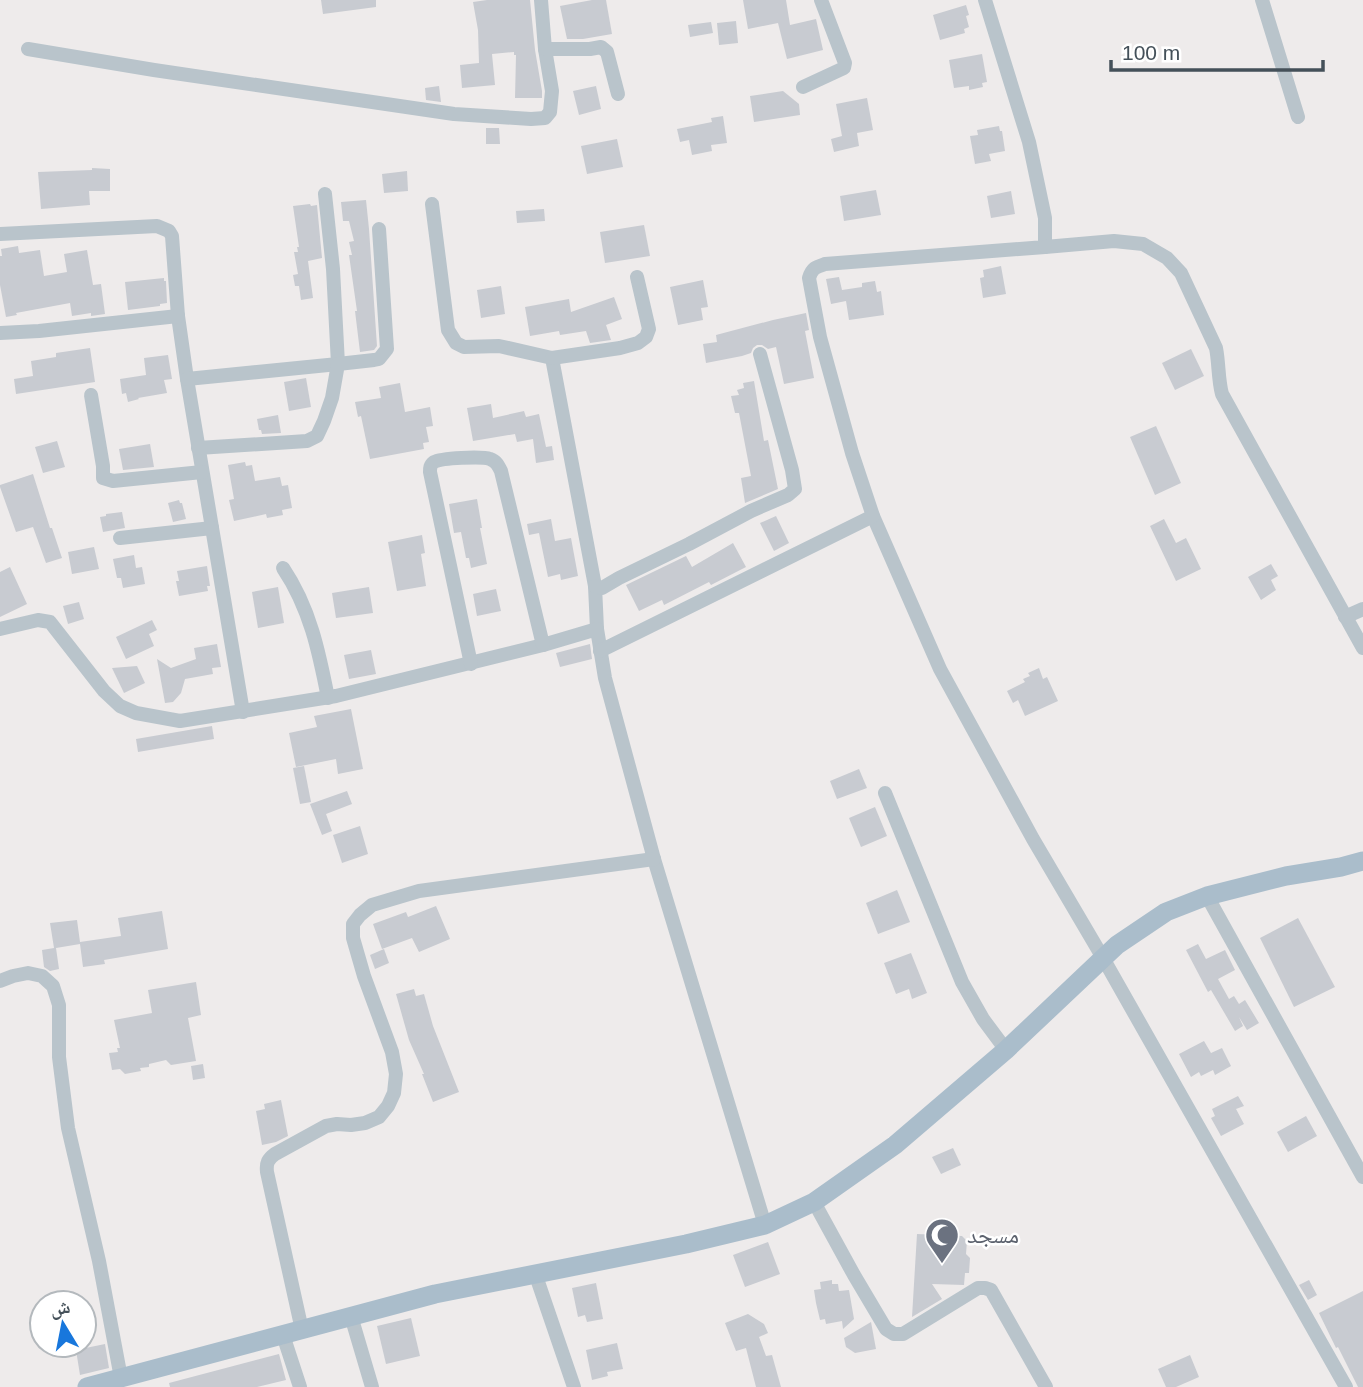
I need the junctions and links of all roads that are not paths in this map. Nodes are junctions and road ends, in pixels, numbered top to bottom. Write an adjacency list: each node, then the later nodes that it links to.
1 (541, 0): 6 (street)
2 (821, 0): 7 (street)
3 (985, 0): 14 (street)
4 (1262, 0): 9 (street)
5 (28, 49): 6 (street)
6 (545, 49): 8 (street)
7 (803, 87)
8 (618, 94)
9 (1298, 117)
10 (325, 194): 20 (street)
11 (432, 204): 19 (street)
12 (379, 229): 20 (street)
13 (0, 234): 16 (street)
14 (1045, 247): 25 (street); 31 (street)
15 (637, 277): 19 (street)
16 (178, 316): 17 (street); 21 (street)
17 (0, 333)
18 (760, 354): 29 (street)
19 (552, 358): 29 (street)
20 (338, 364): 21 (street); 23 (street)
21 (187, 379): 23 (street)
22 (91, 395): 24 (street)
23 (198, 448): 24 (street)
24 (202, 472): 26 (street)
25 (873, 516): 36 (street); 44 (street)
26 (212, 528): 27 (street); 39 (street)
27 (120, 538)
28 (284, 568): 38 (street)
29 (595, 586): 33 (street)
30 (1363, 609): 31 (street)
31 (1345, 617): 35 (street)
32 (0, 629): 39 (street)
33 (597, 629): 34 (street); 36 (street)
34 (544, 645): 37 (street); 37 (street)
35 (1363, 648)
36 (600, 650): 41 (street)
37 (471, 664): 38 (street)
38 (328, 698): 39 (street)
39 (243, 712)
40 (885, 793): 46 (street)
41 (654, 859): 49 (street); 52 (street)
42 (1363, 861): 43 (main road)
43 (1207, 896): 44 (main road); 47 (street)
44 (1103, 958): 46 (main road); 60 (street)
45 (0, 981): 54 (street)
46 (1006, 1051): 48 (main road)
47 (1363, 1177)
48 (814, 1202): 49 (main road); 59 (street)
49 (765, 1225): 50 (main road)
50 (535, 1273): 51 (main road); 58 (street)
51 (351, 1316): 52 (main road); 57 (street)
52 (302, 1330): 53 (main road)
53 (283, 1335): 54 (main road); 56 (street)
54 (121, 1378): 55 (main road)
55 (87, 1387)
56 (300, 1387)
57 (372, 1387)
58 (574, 1387)
59 (1046, 1387)
60 (1346, 1387)

